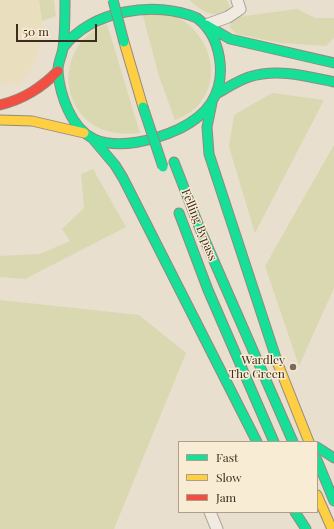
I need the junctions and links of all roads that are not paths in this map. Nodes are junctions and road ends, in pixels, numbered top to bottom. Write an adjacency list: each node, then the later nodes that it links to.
1 (65, 0): 9 (highway)
2 (113, 0): 20 (highway, bridge)
3 (126, 1): 7 (highway)
4 (181, 4): 6 (highway)
5 (239, 4): 8 (street)
6 (190, 13): 8 (highway); 9 (highway)
7 (132, 24)
8 (206, 25): 10 (highway); 13 (highway)
9 (63, 48): 11 (highway)
10 (331, 62)
11 (58, 71): 15 (highway); 18 (highway)
12 (334, 82): 13 (highway)
13 (216, 94): 14 (highway)
14 (212, 103): 19 (highway); 25 (highway)
15 (0, 105)
16 (0, 120): 18 (highway)
17 (162, 125): 24 (highway, Felling Bypass)
18 (84, 133): 19 (highway)
19 (93, 139): 22 (highway)
20 (164, 171)
21 (175, 201): 23 (highway, Felling Bypass)
22 (256, 441)
23 (274, 441)
24 (293, 441)
25 (309, 441)
26 (318, 448): 27 (highway)
27 (334, 458)
28 (318, 462): 30 (highway)
29 (318, 497): 37 (highway)
30 (334, 500)
31 (210, 513): 34 (street)
32 (296, 513): 35 (highway)
33 (306, 513): 36 (highway)
34 (217, 529)
35 (306, 529)
36 (314, 529)
37 (332, 529)

